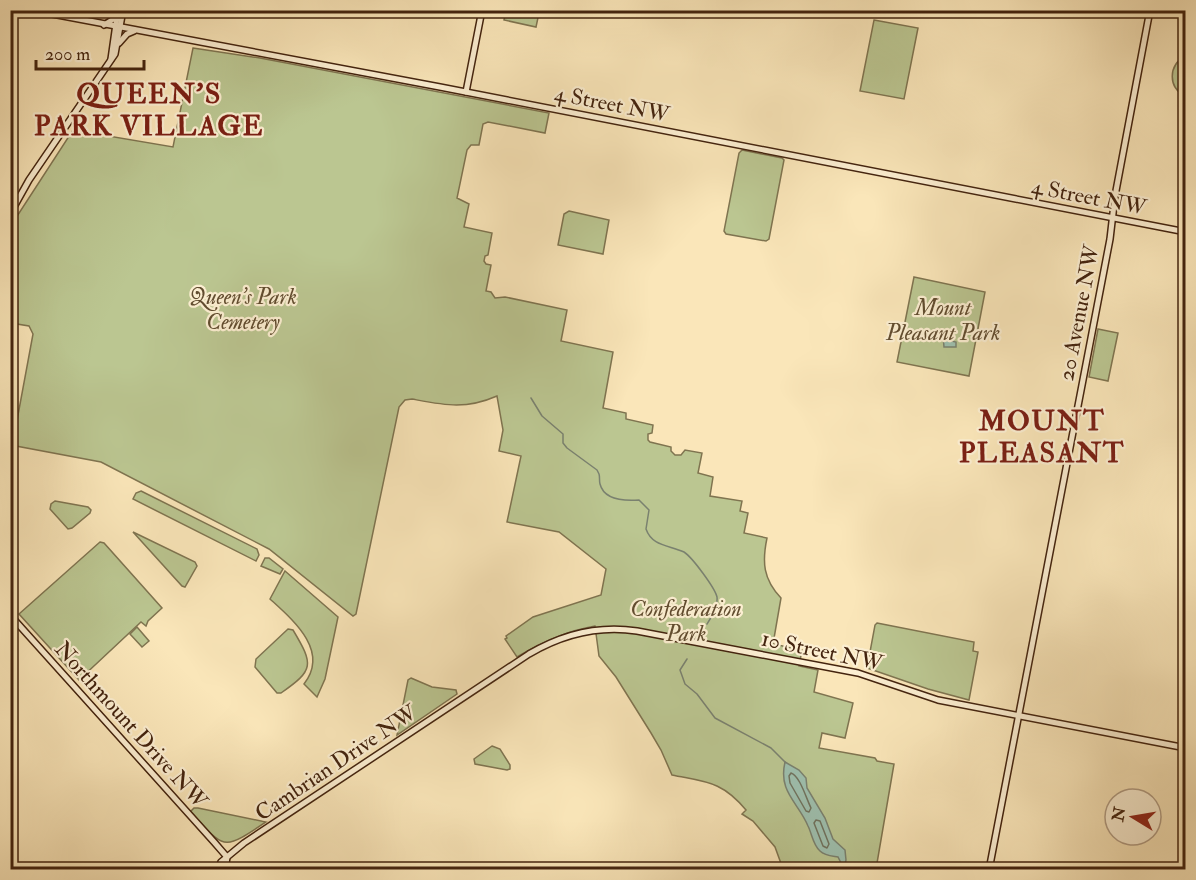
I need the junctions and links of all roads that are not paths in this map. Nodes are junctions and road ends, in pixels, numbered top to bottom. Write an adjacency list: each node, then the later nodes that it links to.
1 (31, 10): 5 (street, 4 Street NW)
2 (482, 10): 9 (street)
3 (1150, 10): 11 (street, 20 Avenue NW)
4 (121, 12): 5 (street); 6 (street); 7 (street)
5 (104, 25): 6 (street, 4 Street NW); 8 (street)
6 (118, 28): 7 (street, 4 Street NW); 8 (street)
7 (134, 31): 8 (street); 9 (street, 4 Street NW)
8 (115, 44): 10 (street)
9 (466, 92): 11 (street, 4 Street NW)
10 (10, 214)
11 (1112, 218): 12 (street, 4 Street NW); 15 (street, 20 Avenue NW)
12 (1185, 232)
13 (10, 615): 17 (street, Northmount Drive NW)
14 (464, 697): 15 (street, 10 Street NW); 17 (street, Cambrian Drive NW)
15 (1018, 716): 16 (street, 10 Street NW); 20 (street, 20 Avenue NW)
16 (1185, 748)
17 (227, 857): 18 (street); 19 (street)
18 (218, 870)
19 (225, 870)
20 (988, 870)

